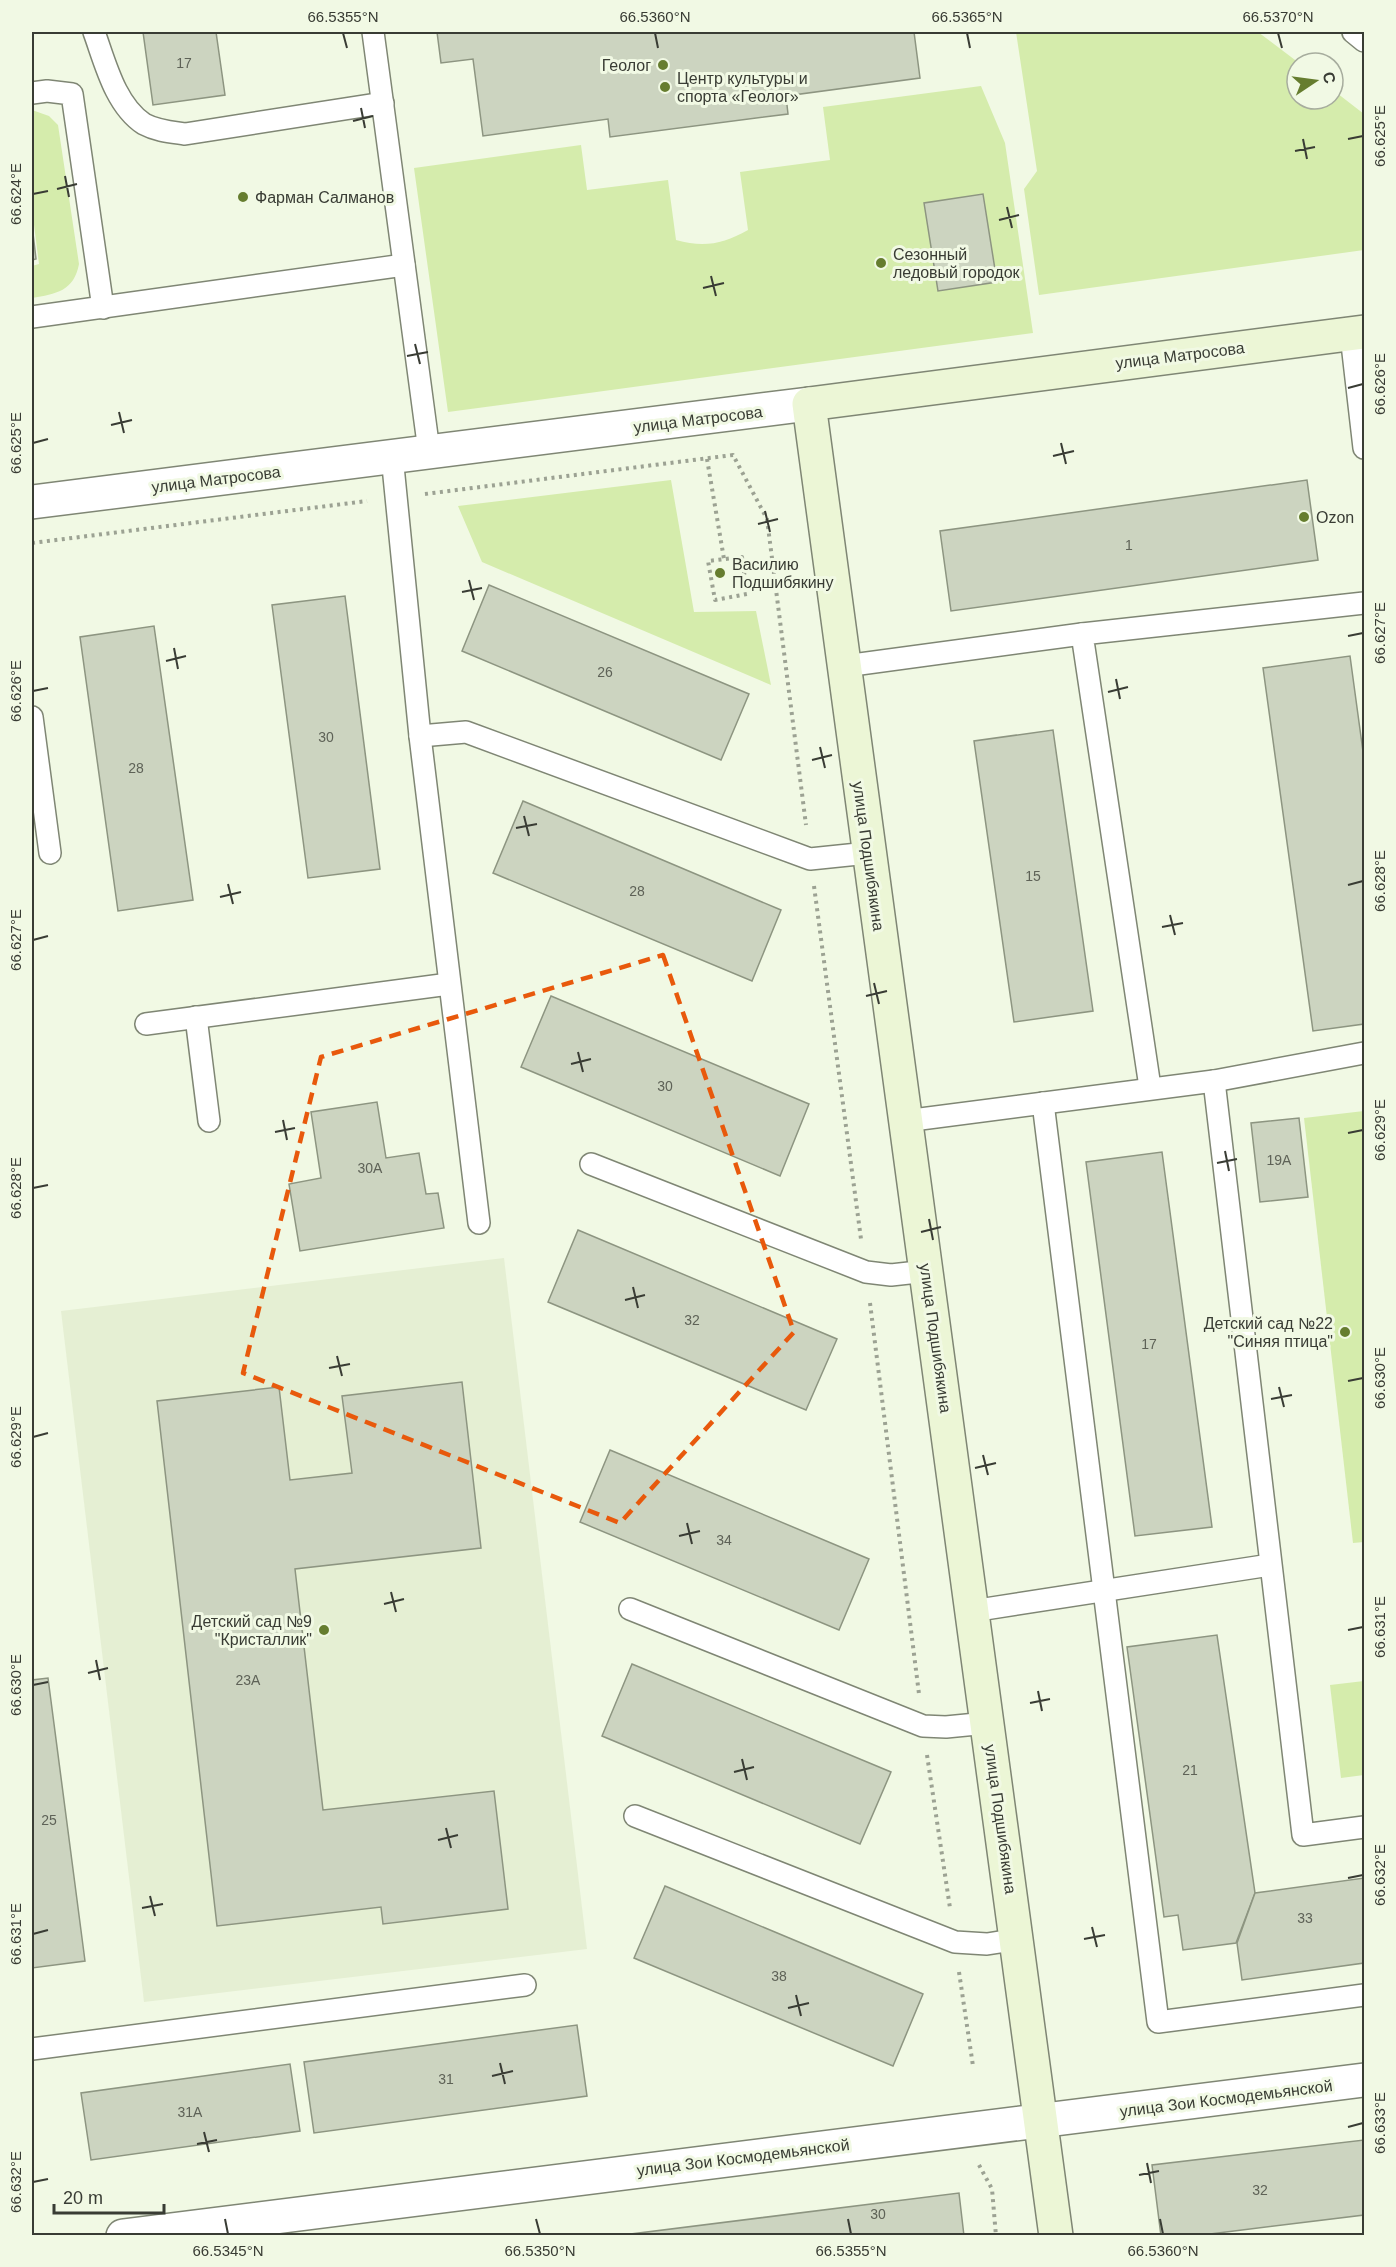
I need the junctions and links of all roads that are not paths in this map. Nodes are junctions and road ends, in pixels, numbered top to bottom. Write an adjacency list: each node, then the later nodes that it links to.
1 (94, 32): 6 (lane)
2 (374, 32): 6 (lane)
3 (1353, 32): 4 (lane)
4 (1365, 41)
5 (32, 93): 8 (lane)
6 (383, 103): 7 (lane)
7 (404, 265): 8 (lane); 13 (lane)
8 (102, 308): 9 (lane)
9 (32, 317)
10 (1358, 333): 11 (main road, улица Матросова); 12 (lane)
11 (808, 404): 13 (street, улица Матросова); 18 (main road, улица Подшибякина)
12 (1365, 448)
13 (429, 451): 14 (street, улица Матросова)
14 (392, 456): 15 (street, улица Матросова); 20 (lane)
15 (32, 502)
16 (1365, 603): 17 (lane)
17 (1082, 634): 18 (lane); 28 (lane)
18 (845, 666): 22 (main road, улица Подшибякина)
19 (32, 717): 21 (lane)
20 (420, 736): 22 (lane); 23 (lane)
21 (50, 853)
22 (868, 853): 31 (main road, улица Подшибякина)
23 (449, 984): 24 (lane); 33 (lane)
24 (196, 1017): 25 (lane); 30 (lane)
25 (146, 1024)
26 (1365, 1053): 27 (lane)
27 (1214, 1081): 28 (lane); 35 (lane)
28 (1150, 1087): 29 (lane)
29 (1043, 1103): 31 (lane); 36 (lane)
30 (209, 1121)
31 (906, 1121): 34 (main road, улица Подшибякина)
32 (591, 1164): 34 (lane)
33 (479, 1223)
34 (927, 1271): 38 (main road, улица Подшибякина)
35 (1270, 1565): 36 (lane); 41 (lane)
36 (1102, 1592): 38 (lane); 44 (lane)
37 (630, 1608): 39 (lane)
38 (972, 1611): 39 (main road, улица Подшибякина)
39 (987, 1723): 42 (main road, улица Подшибякина)
40 (635, 1816): 42 (lane)
41 (1365, 1827)
42 (1018, 1939): 47 (main road, улица Подшибякина)
43 (525, 1985): 45 (lane)
44 (1365, 1995)
45 (32, 2049)
46 (1365, 2080): 47 (street, улица Зои Космодемьянской)
47 (1041, 2120): 48 (street, улица Зои Космодемьянской); 49 (main road, улица Подшибякина)
48 (123, 2235)
49 (1056, 2235)

